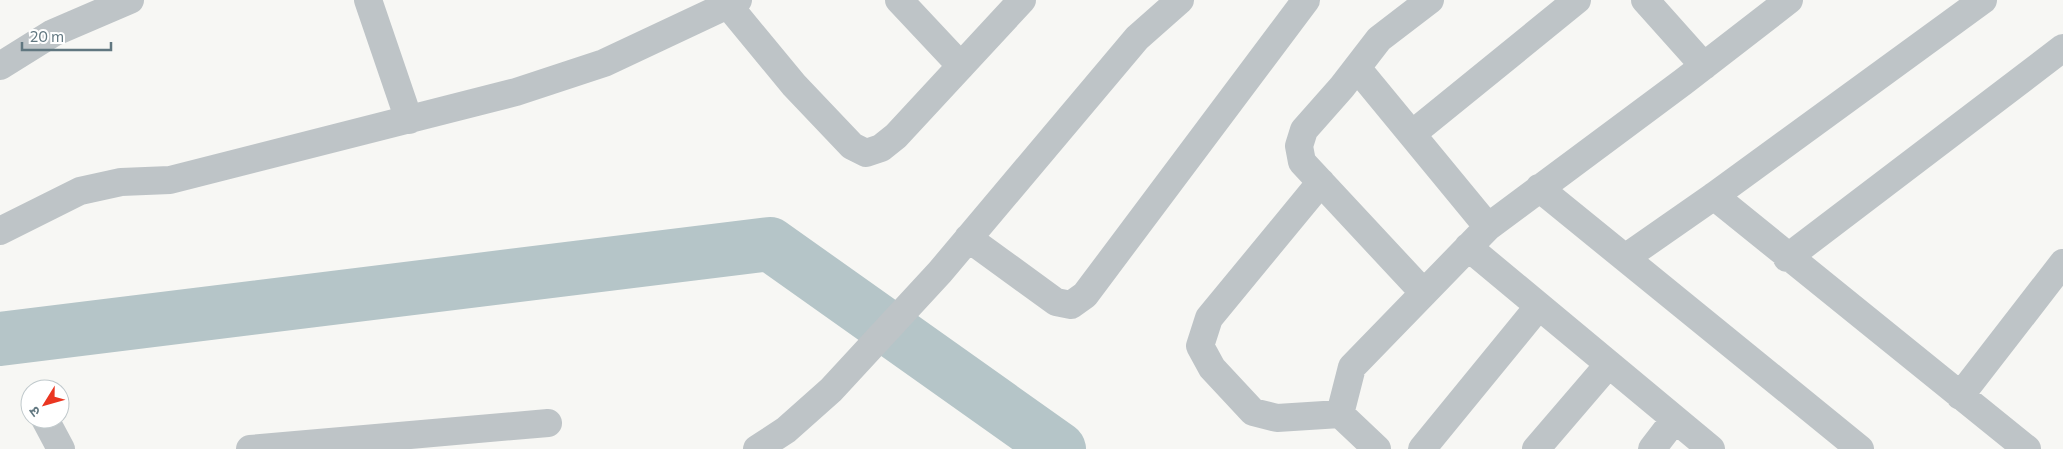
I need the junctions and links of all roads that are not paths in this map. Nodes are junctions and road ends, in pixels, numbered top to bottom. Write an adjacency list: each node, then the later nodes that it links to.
1 (130, 0): 14 (street)
2 (368, 0): 18 (street)
3 (899, 0): 15 (street)
4 (1022, 0): 15 (street)
5 (1180, 0): 25 (street)
6 (1306, 0): 25 (street)
7 (1430, 0): 17 (street)
8 (1577, 0): 19 (street)
9 (1645, 0): 16 (street)
10 (1789, 0): 16 (street)
11 (1983, 0): 22 (street)
12 (733, 3): 15 (street); 18 (street)
13 (2063, 48): 28 (street)
14 (0, 66)
15 (961, 66)
16 (1704, 66): 21 (street)
17 (1357, 68): 19 (street); 20 (street)
18 (409, 120): 24 (street)
19 (1412, 134): 23 (street)
20 (1321, 182): 30 (street); 34 (street)
21 (1539, 188): 23 (street); 27 (street)
22 (1714, 196): 27 (street); 28 (street)
23 (1488, 226): 26 (street)
24 (0, 231)
25 (968, 238): 41 (street)
26 (1468, 247): 30 (street); 31 (street)
27 (1625, 258): 47 (street)
28 (1787, 258): 33 (street)
29 (2063, 263): 33 (street)
30 (1424, 293): 34 (street)
31 (1539, 306): 32 (street); 43 (street)
32 (1609, 364): 35 (street); 44 (street)
33 (1960, 396): 48 (street)
34 (1340, 414): 42 (street)
35 (1675, 419): 45 (street); 46 (street)
36 (548, 423): 38 (street)
37 (50, 429): 39 (street)
38 (445, 441): 40 (street)
39 (61, 449)
40 (250, 449)
41 (757, 449)
42 (1378, 449)
43 (1422, 449)
44 (1536, 449)
45 (1652, 449)
46 (1711, 449)
47 (1860, 449)
48 (2027, 449)

